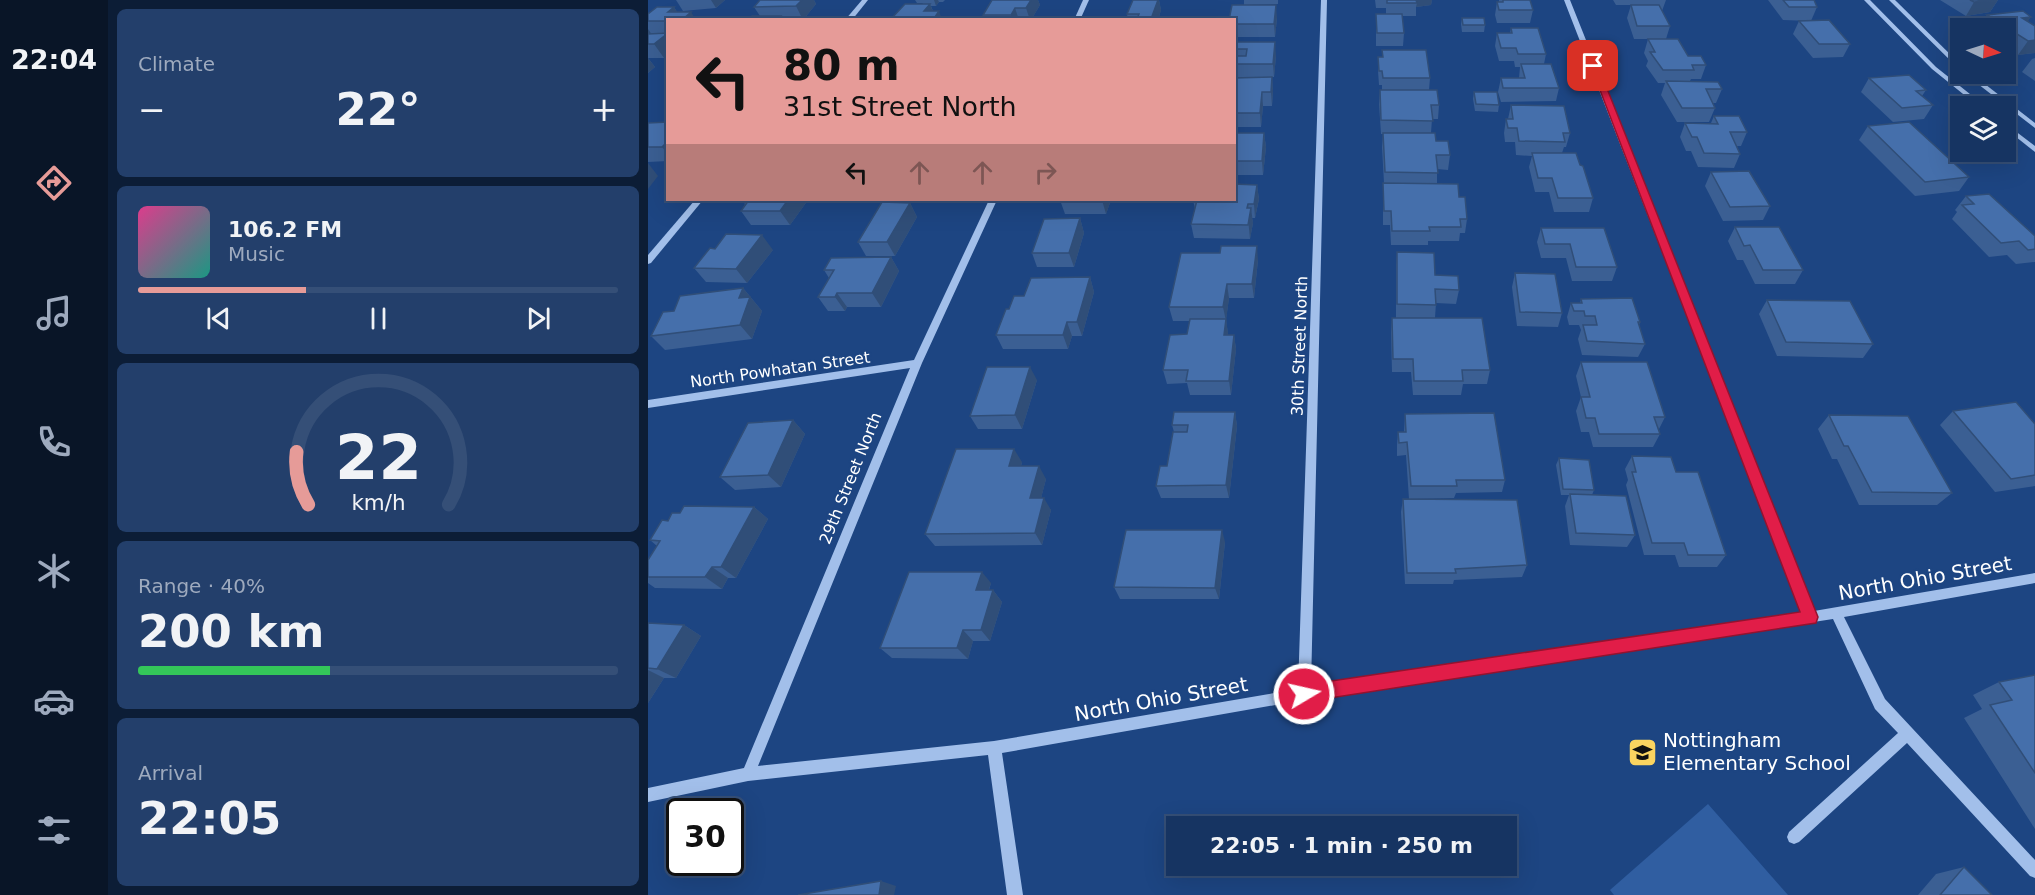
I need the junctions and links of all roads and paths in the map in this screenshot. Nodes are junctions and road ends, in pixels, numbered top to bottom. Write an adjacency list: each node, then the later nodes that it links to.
1 (865, 0): 7 (street)
2 (1086, 0): 8 (street)
3 (1324, 0): 25 (street, 30th Street North)
4 (1567, 0): 24 (street)
5 (1867, 0): 10 (street)
6 (1892, 0): 9 (street)
7 (850, 18)
8 (1078, 18)
9 (1918, 28): 10 (street); 11 (street)
10 (1893, 29): 13 (street)
11 (1950, 58)
12 (1981, 84): 14 (street)
13 (1969, 96)
14 (2035, 126)
15 (2016, 134): 16 (street)
16 (2035, 150)
17 (698, 201): 19 (street)
18 (993, 201): 20 (street, 29th Street North)
19 (648, 261)
20 (917, 363): 21 (street, North Powhatan Street); 28 (street, 29th Street North)
21 (648, 404)
22 (2035, 578): 23 (street, North Ohio Street)
23 (1836, 614): 24 (street, North Ohio Street); 26 (street)
24 (1810, 617): 25 (street, North Ohio Street)
25 (1304, 694): 27 (street, North Ohio Street)
26 (1907, 734): 30 (street); 31 (street)
27 (994, 748): 28 (street, North Ohio Street); 32 (street)
28 (748, 774): 29 (street, North Ohio Street)
29 (648, 795)
30 (1794, 837)
31 (2035, 871)
32 (1015, 895)

